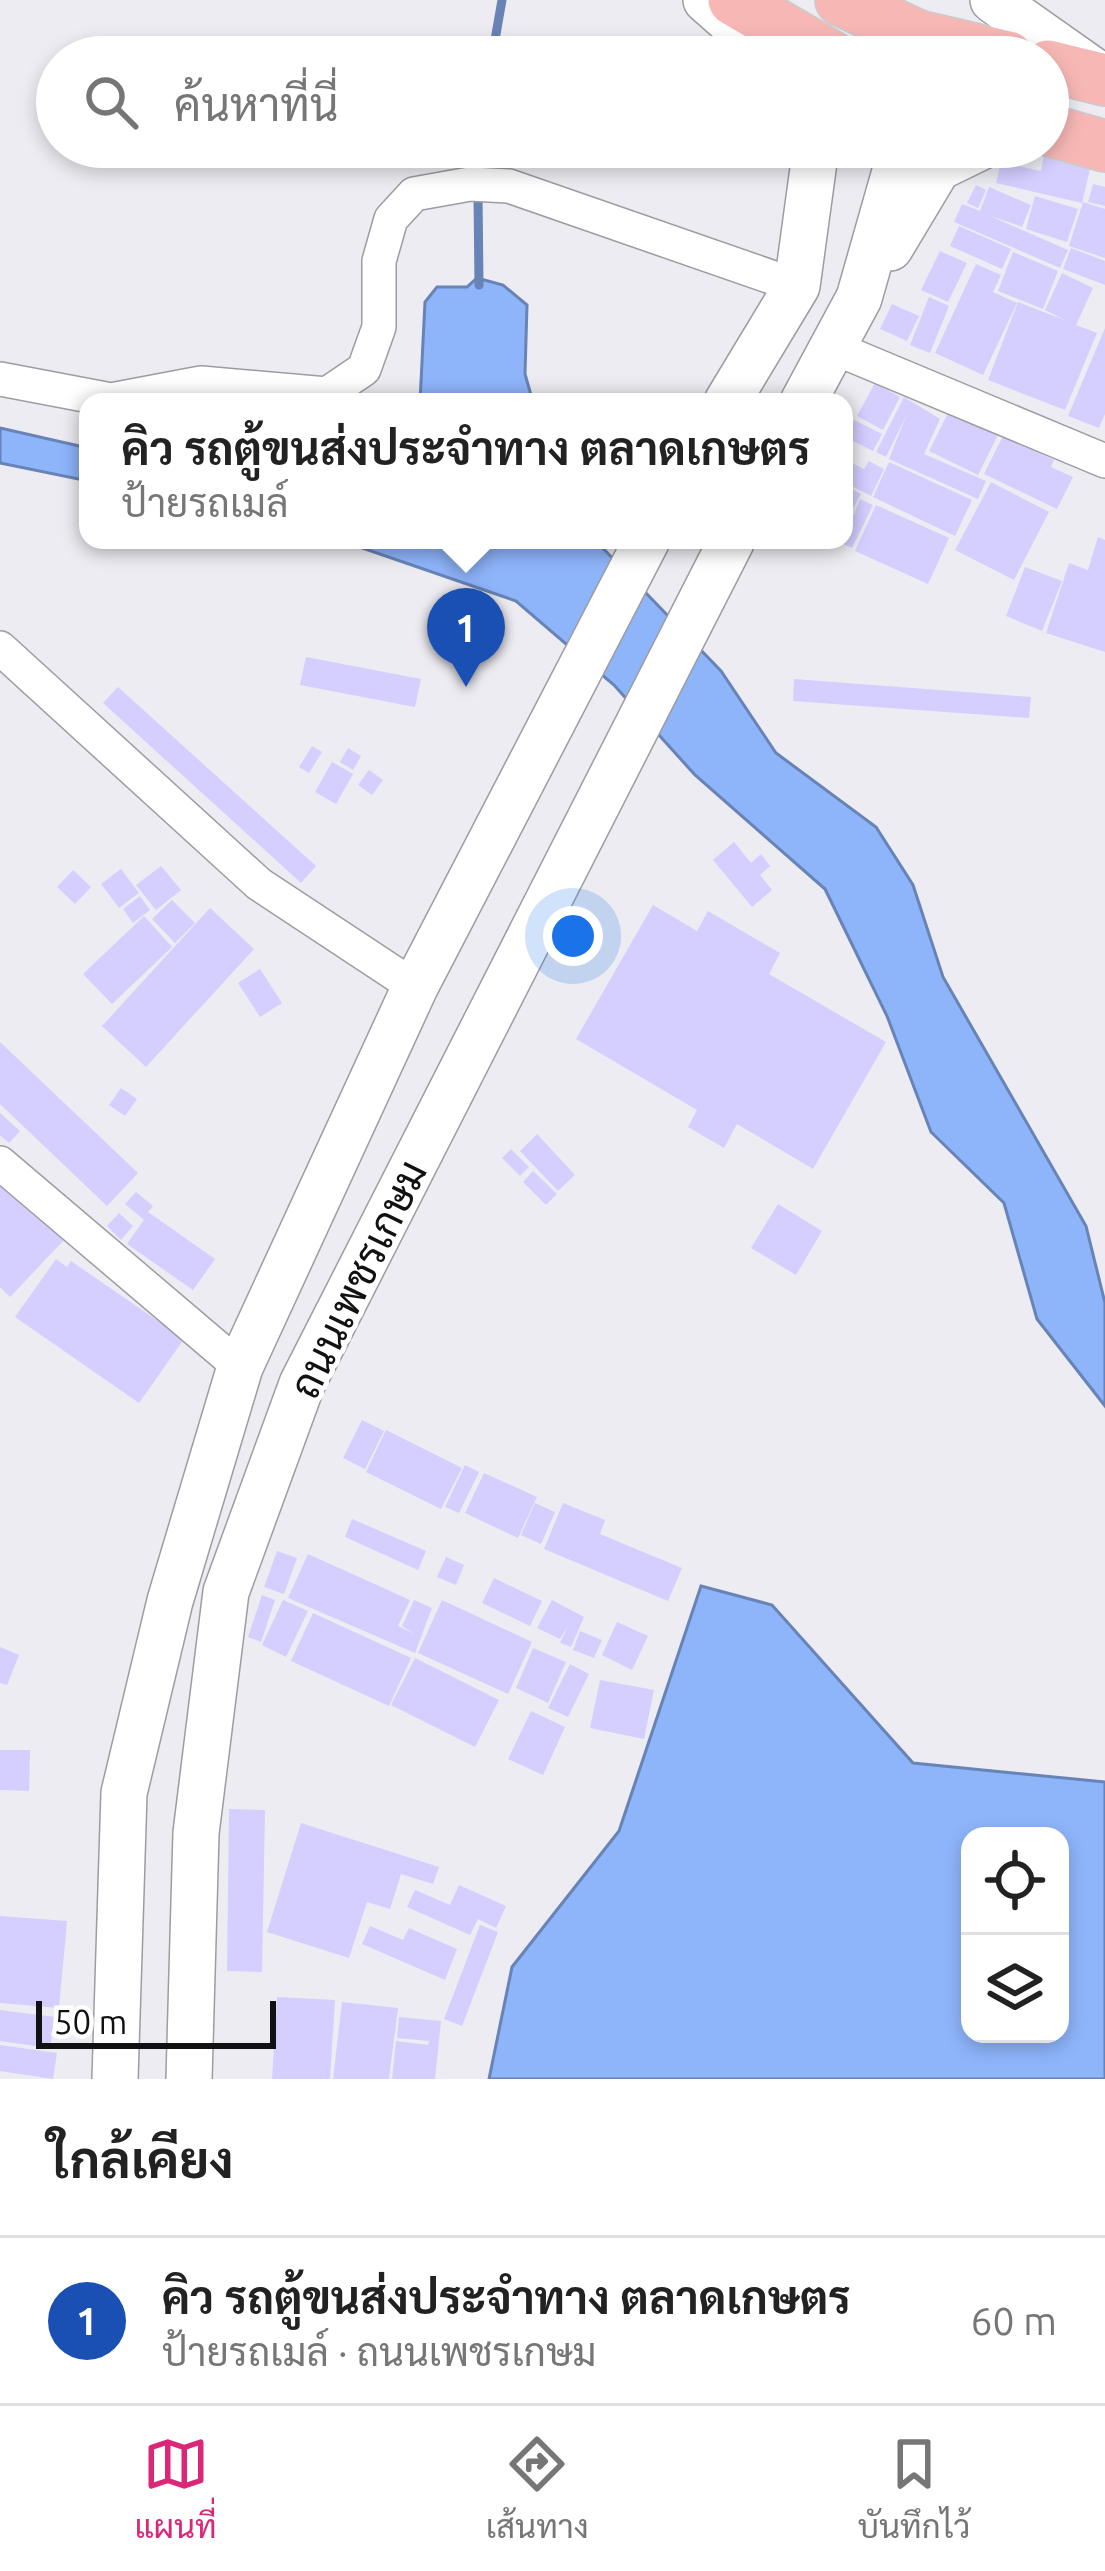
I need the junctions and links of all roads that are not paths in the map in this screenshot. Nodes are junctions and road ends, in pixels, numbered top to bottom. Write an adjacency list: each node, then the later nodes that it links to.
1 (706, 0): 6 (main road)
2 (734, 0): 7 (main road)
3 (839, 0): 5 (main road); 8 (main road)
4 (993, 0): 9 (main road)
5 (918, 31)
6 (746, 36)
7 (795, 36)
8 (833, 36)
9 (1043, 36)
10 (1069, 54): 12 (main road)
11 (1069, 71): 12 (main road)
12 (1105, 80)
13 (1069, 137): 14 (main road)
14 (1105, 146)
15 (789, 168): 19 (main road)
16 (814, 168): 19 (main road)
17 (896, 168): 20 (main road)
18 (938, 168): 20 (main road)
19 (797, 286): 25 (street); 26 (main road)
20 (859, 298): 21 (main road)
21 (832, 347): 27 (main road); 29 (street)
22 (0, 379): 28 (street)
23 (149, 393): 24 (street)
24 (316, 393)
25 (328, 393)
26 (732, 393)
27 (808, 393)
28 (79, 394)
29 (1105, 461)
30 (641, 549): 33 (main road, ถนนเพชรเกษม)
31 (727, 549): 37 (main road, ถนนเพชรเกษม)
32 (0, 648): 33 (street)
33 (415, 987): 35 (main road, ถนนเพชรเกษม)
34 (0, 1162): 35 (street)
35 (240, 1366): 36 (main road, ถนนเพชรเกษม)
36 (115, 2079)
37 (189, 2079)

